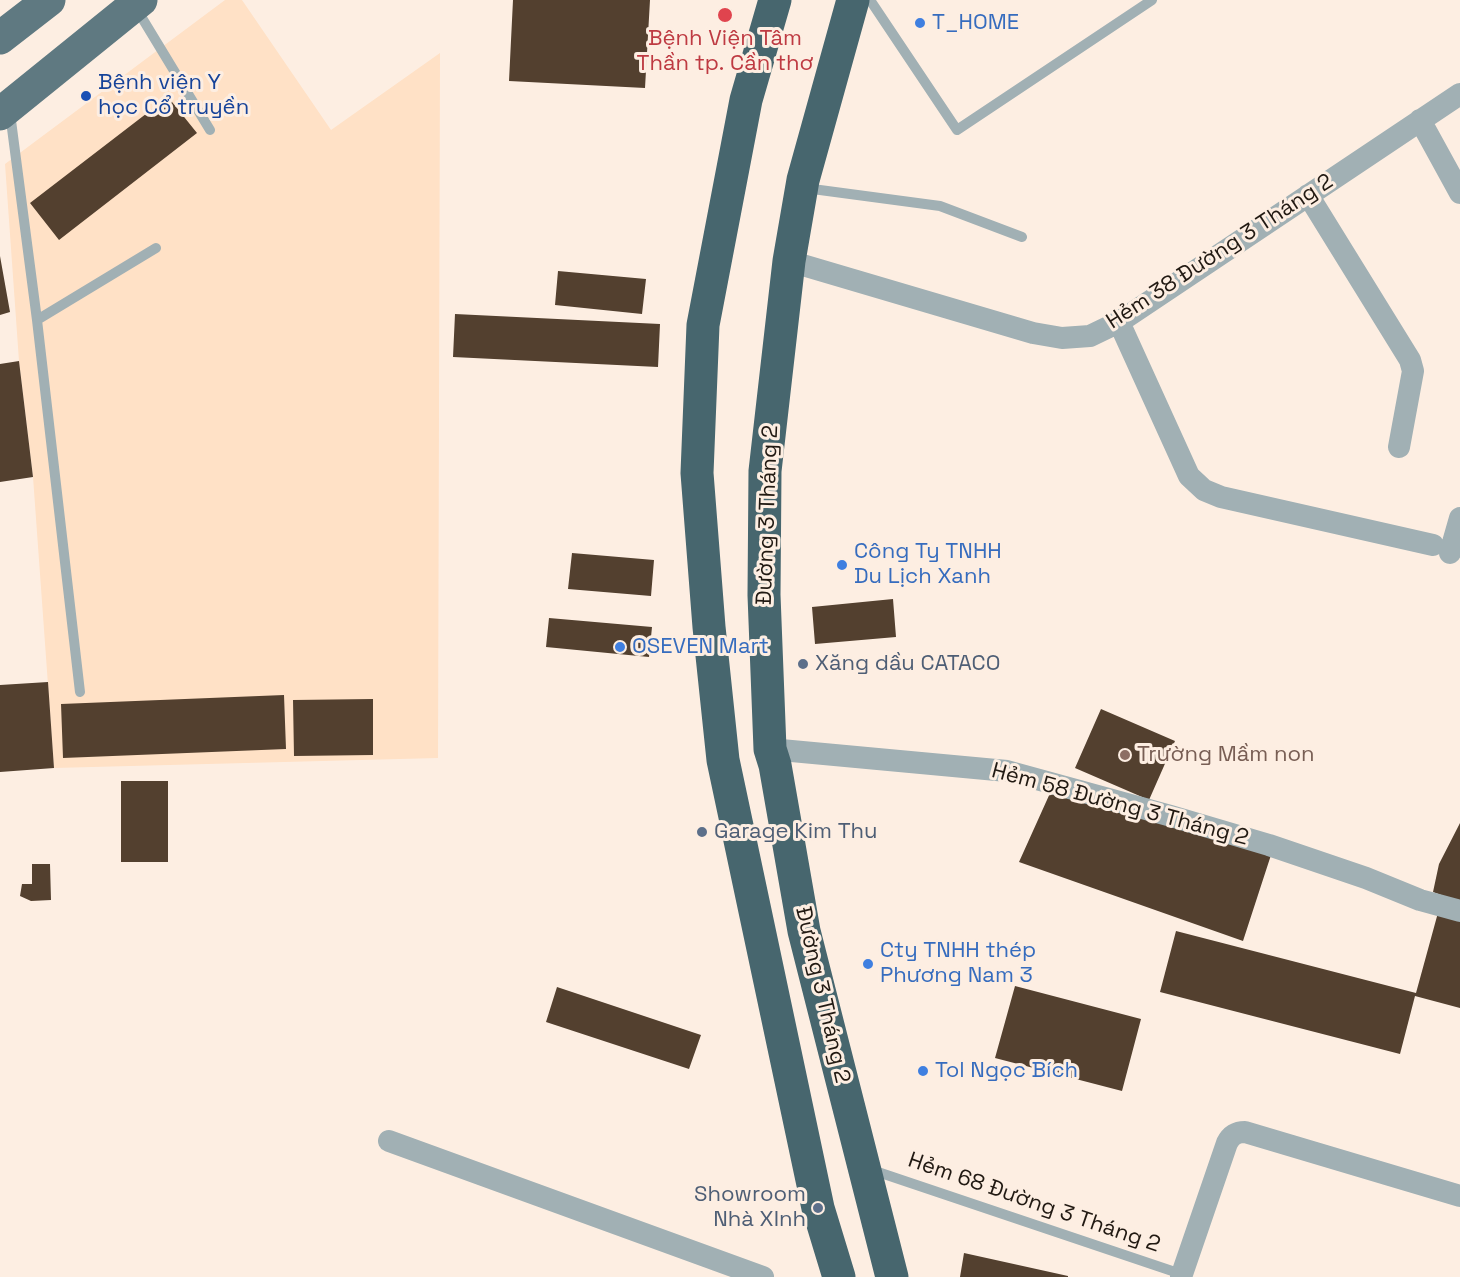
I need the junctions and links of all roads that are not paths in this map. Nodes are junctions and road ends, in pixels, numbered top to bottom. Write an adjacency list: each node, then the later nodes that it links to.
1 (49, 0): 7 (main road)
2 (775, 0): 30 (highway, Đường 3 Tháng 2)
3 (853, 0): 12 (highway, Đường 3 Tháng 2)
4 (870, 0): 5 (lane)
5 (1152, 0)
6 (123, 6): 9 (main road); 11 (lane)
7 (0, 38)
8 (1460, 94): 10 (street, Hẻm 38 Đường 3 Tháng 2)
9 (5, 110): 18 (lane)
10 (1420, 120): 13 (street); 14 (street, Hẻm 38 Đường 3 Tháng 2)
11 (210, 130)
12 (801, 188): 15 (lane); 17 (highway, Đường 3 Tháng 2)
13 (1460, 193)
14 (1308, 195): 19 (street, Hẻm 38 Đường 3 Tháng 2); 20 (street)
15 (1022, 237)
16 (156, 248): 18 (lane)
17 (789, 261): 19 (street, Hẻm 38 Đường 3 Tháng 2); 23 (highway, Đường 3 Tháng 2)
18 (38, 320): 22 (lane)
19 (1119, 322): 21 (street)
20 (1399, 447)
21 (1460, 518)
22 (80, 692)
23 (770, 749): 24 (street, Hẻm 58 Đường 3 Tháng 2); 26 (highway, Đường 3 Tháng 2)
24 (1460, 911)
25 (389, 1141): 29 (street)
26 (863, 1167): 28 (lane, Hẻm 68 Đường 3 Tháng 2); 31 (highway, Đường 3 Tháng 2)
27 (1460, 1196): 28 (street)
28 (1184, 1276)
29 (764, 1277)
30 (838, 1277)
31 (892, 1277)

